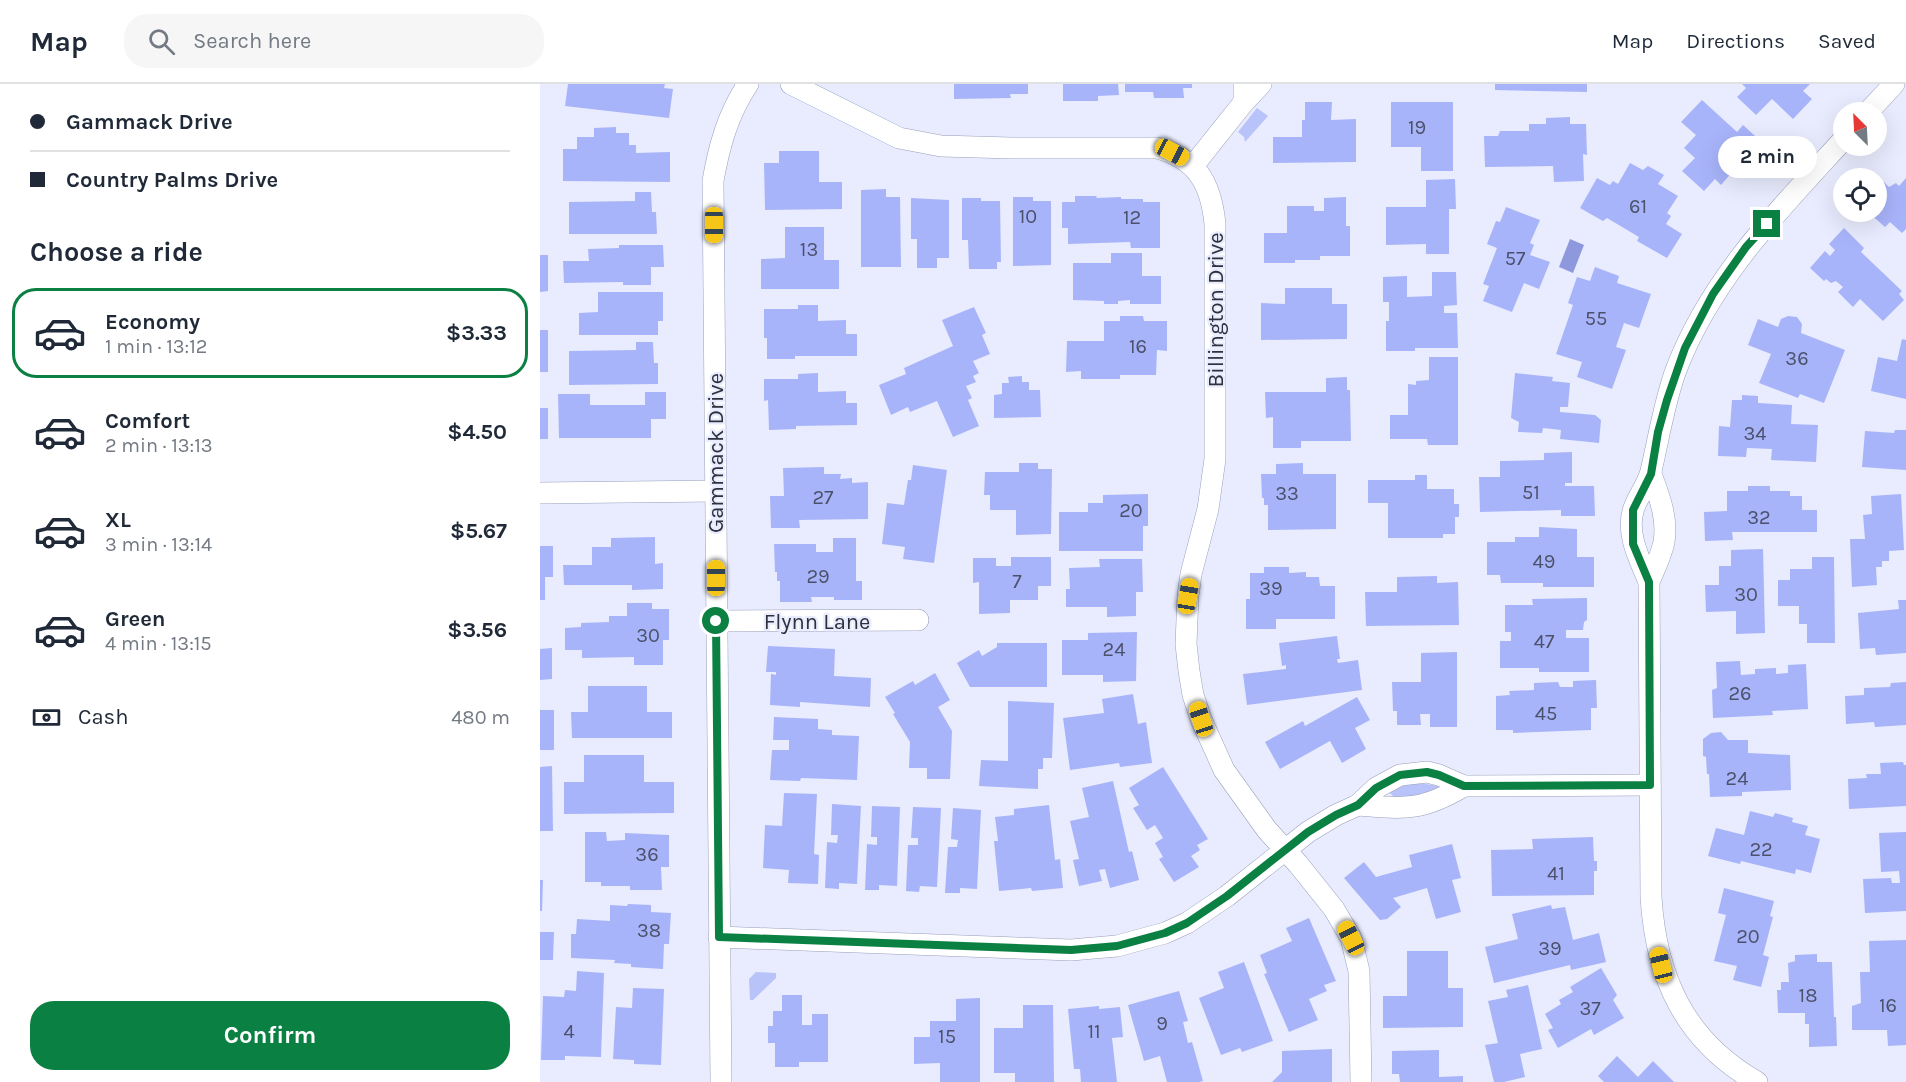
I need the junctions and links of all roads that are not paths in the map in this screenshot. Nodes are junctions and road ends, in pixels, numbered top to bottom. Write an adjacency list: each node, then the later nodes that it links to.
1 (748, 84): 10 (street, Gammack Drive)
2 (792, 84): 8 (street, Billington Drive)
3 (1260, 84): 5 (street)
4 (1894, 84): 6 (street)
5 (1244, 93): 8 (street)
6 (1877, 102)
7 (1833, 151): 9 (street)
8 (1193, 166): 18 (street, Billington Drive)
9 (1651, 474): 12 (street); 12 (street)
10 (715, 491): 11 (street); 14 (street, Gammack Drive)
11 (540, 493)
12 (1649, 582): 15 (street)
13 (918, 620): 14 (street, Flynn Lane)
14 (716, 621): 19 (street, Gammack Drive)
15 (1650, 785): 16 (street); 22 (street)
16 (1464, 786): 17 (street); 17 (street)
17 (1358, 805): 18 (street)
18 (1285, 849): 19 (street); 21 (street, Billington Drive)
19 (719, 937): 20 (street, Gammack Drive)
20 (721, 1082)
21 (1361, 1082)
22 (1757, 1082)

